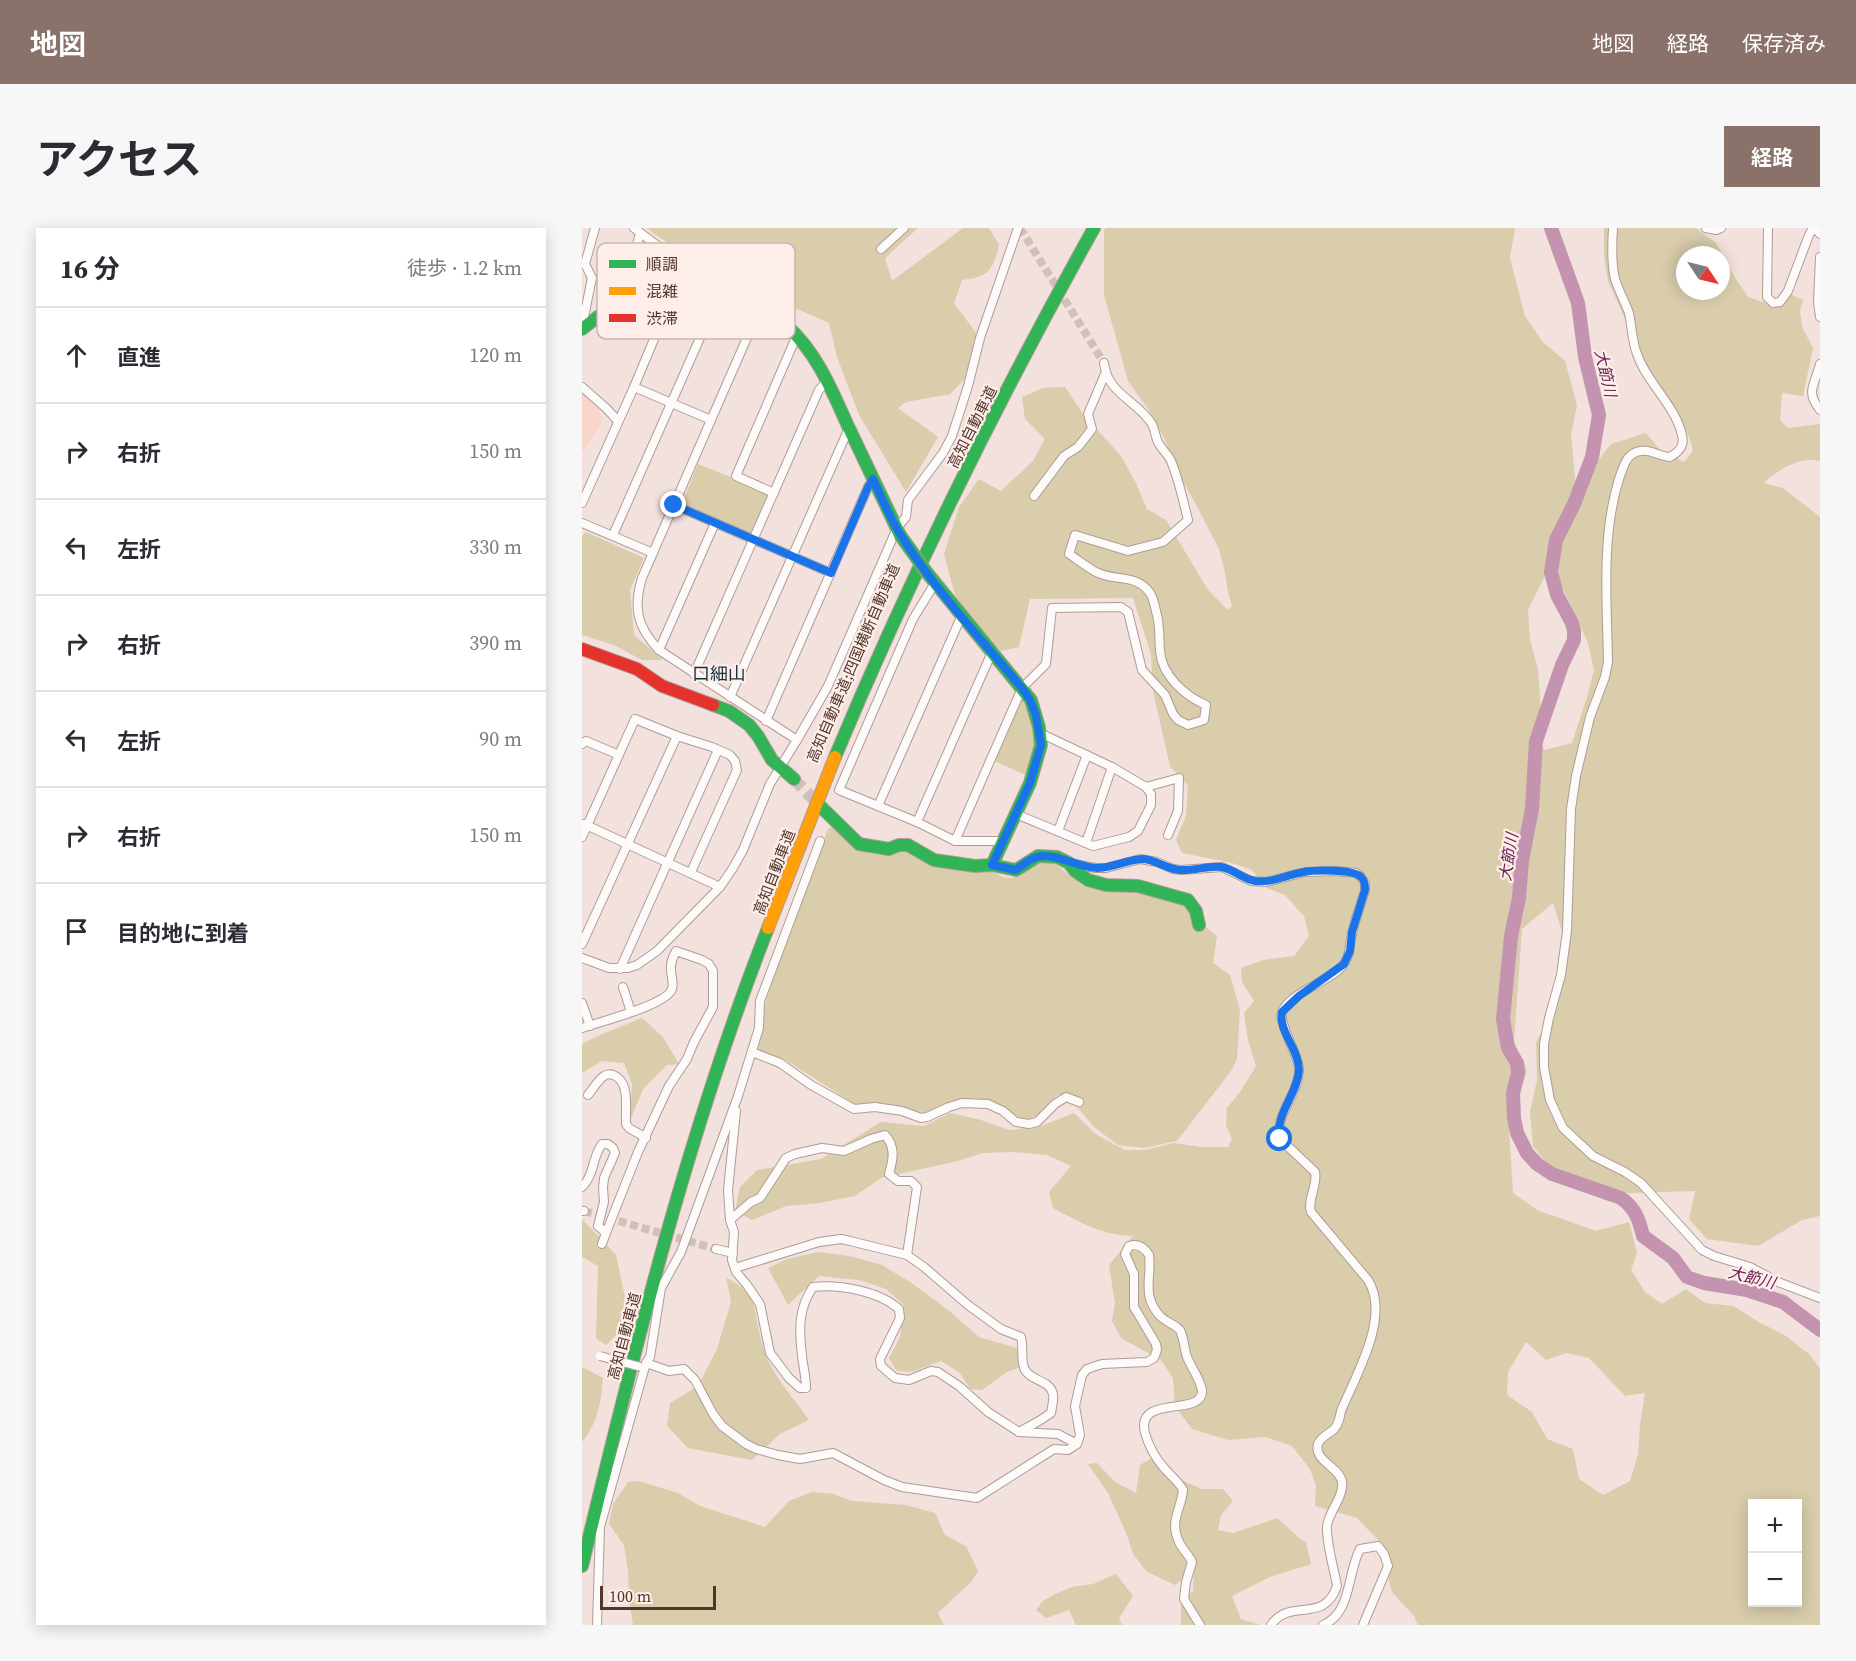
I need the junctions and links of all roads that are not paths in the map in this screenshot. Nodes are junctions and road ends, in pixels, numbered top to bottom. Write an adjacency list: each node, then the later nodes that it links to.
1 (596, 228): 17 (street)
2 (904, 228): 13 (street)
3 (1018, 228): 40 (street)
4 (1087, 228): 84 (main road, 高知自動車道;四国横断自動車道)
5 (1095, 228): 112 (main road, 高知自動車道)
6 (1613, 228): 106 (street)
7 (1706, 228): 8 (street)
8 (1721, 228)
9 (1768, 228): 11 (street)
10 (637, 230): 12 (street)
11 (1820, 234)
12 (654, 243)
13 (881, 249)
14 (1820, 257): 16 (street)
15 (597, 317): 17 (main road)
16 (1820, 317)
17 (582, 328)
18 (797, 335): 25 (main road); 34 (street)
19 (654, 339): 27 (street)
20 (699, 339): 28 (street)
21 (745, 339): 30 (street)
22 (1104, 363): 24 (street)
23 (1820, 364): 29 (street)
24 (1105, 375): 35 (street); 52 (street)
25 (827, 381): 32 (main road); 34 (street)
26 (582, 387): 31 (street)
27 (634, 387): 28 (street); 31 (street)
28 (671, 403): 30 (street); 41 (street)
29 (1820, 410)
30 (711, 420): 37 (street)
31 (618, 421): 36 (street)
32 (849, 428): 33 (main road); 44 (street)
33 (873, 479): 40 (main road); 45 (street)
34 (774, 493): 42 (street)
35 (1034, 496)
36 (582, 503)
37 (674, 505): 39 (street); 43 (street)
38 (582, 523): 41 (street)
39 (715, 523): 42 (street); 49 (street)
40 (899, 532): 46 (main road, bridge); 57 (street)
41 (613, 535): 43 (street)
42 (753, 539): 44 (street); 51 (street)
43 (653, 553): 49 (street)
44 (792, 556): 45 (street); 53 (street)
45 (831, 573): 54 (street)
46 (932, 579): 47 (main road); 67 (street)
47 (961, 617): 50 (main road); 67 (street)
48 (582, 649): 63 (main road)
49 (658, 650): 51 (street)
50 (992, 652): 52 (main road); 69 (street)
51 (694, 674): 53 (street)
52 (1022, 688): 55 (main road); 75 (street)
53 (730, 697): 54 (street)
54 (766, 721): 57 (street)
55 (1040, 733): 61 (street); 68 (main road)
56 (676, 736): 59 (street); 60 (street); 78 (street)
57 (797, 740): 63 (street)
58 (582, 744): 60 (street)
59 (718, 750): 79 (street); 82 (street)
60 (619, 755): 70 (street)
61 (1087, 755): 62 (street); 71 (street)
62 (1112, 767): 65 (street); 77 (street)
63 (781, 768): 64 (main road); 83 (street)
64 (794, 778)
65 (1146, 787): 72 (street); 77 (street)
66 (819, 805): 81 (main road)
67 (878, 806): 69 (street)
68 (1016, 814): 71 (street); 76 (main road)
69 (917, 822): 75 (street)
70 (585, 824): 73 (street); 78 (street)
71 (1058, 831): 77 (street)
72 (1168, 835)
73 (582, 837)
74 (820, 841): 93 (street)
75 (955, 841): 76 (street)
76 (1004, 841): 81 (main road)
77 (1086, 843)
78 (627, 844): 79 (street); 86 (street)
79 (668, 862): 82 (street); 88 (street)
80 (1069, 862): 81 (main road); 85 (main road); 115 (street)
81 (992, 865)
82 (691, 872): 83 (street)
83 (720, 887): 88 (street)
84 (762, 925): 111 (main road, 高知自動車道)
85 (1199, 926)
86 (582, 944)
87 (582, 958): 88 (street)
88 (620, 969)
89 (623, 987): 91 (street)
90 (582, 1003): 92 (street)
91 (631, 1012): 92 (street); 97 (street)
92 (586, 1027)
93 (752, 1052): 95 (street); 96 (street)
94 (588, 1095): 97 (street)
95 (738, 1096): 99 (street); 108 (street)
96 (1079, 1102)
97 (646, 1138): 100 (street)
98 (582, 1187): 100 (street)
99 (730, 1220): 103 (street); 104 (street)
100 (606, 1233): 101 (street)
101 (602, 1244)
102 (716, 1249): 103 (street)
103 (733, 1253): 105 (street)
104 (907, 1255): 105 (street); 109 (street)
105 (735, 1268): 109 (street)
106 (1820, 1298)
107 (600, 1356): 108 (street, bridge)
108 (644, 1365): 110 (street); 113 (street)
109 (1019, 1432): 110 (street)
110 (1077, 1444): 114 (street)
111 (582, 1538)
112 (582, 1566)
113 (597, 1625)
114 (1200, 1625)
115 (1271, 1625)
116 (1323, 1625): 117 (street)
117 (1363, 1625)

